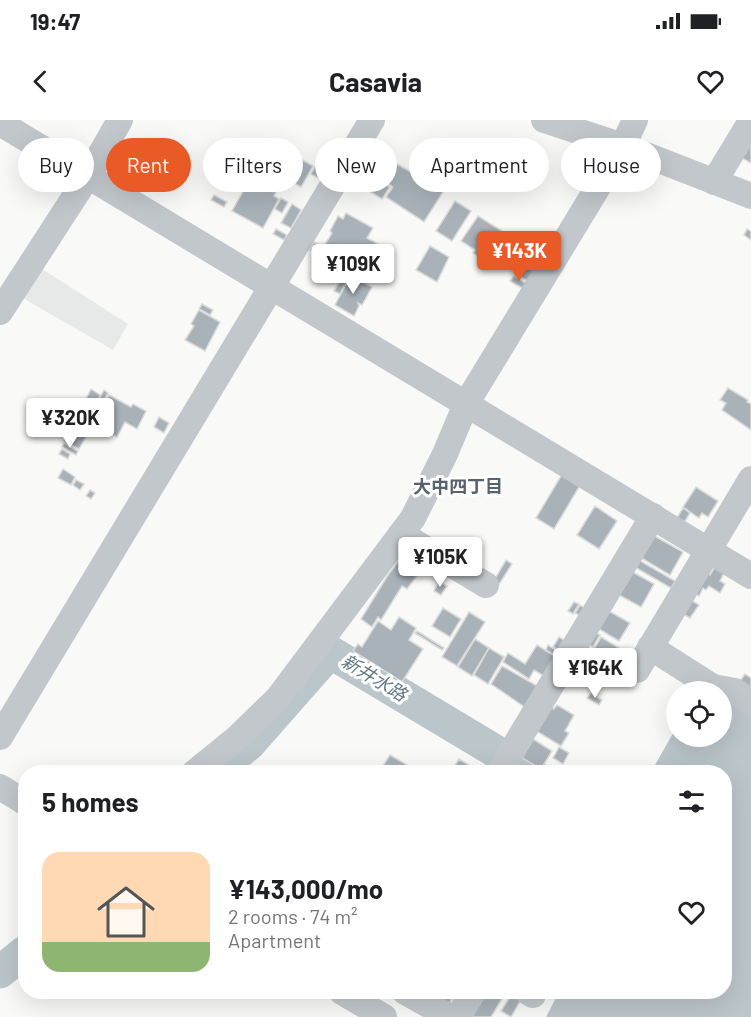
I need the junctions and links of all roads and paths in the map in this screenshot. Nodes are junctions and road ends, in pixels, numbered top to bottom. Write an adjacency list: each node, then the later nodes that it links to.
1 (120, 120): 11 (street)
2 (372, 120): 17 (street)
3 (544, 120): 8 (street)
4 (635, 120): 9 (street)
5 (751, 121): 13 (street)
6 (0, 123): 7 (street)
7 (25, 138)
8 (598, 138)
9 (626, 138)
10 (661, 161): 13 (street)
11 (94, 166)
12 (94, 180): 17 (street)
13 (714, 182): 16 (street)
14 (78, 192): 18 (street)
15 (594, 192): 19 (street)
16 (751, 196)
17 (272, 288): 19 (street); 29 (street)
18 (0, 312)
19 (466, 404): 21 (street); 22 (street)
20 (751, 479): 23 (street)
21 (653, 516): 23 (street); 31 (street)
22 (401, 534): 25 (street); 30 (street)
23 (707, 551): 24 (street); 26 (street)
24 (751, 576)
25 (486, 585)
26 (650, 647): 27 (street); 28 (street)
27 (637, 670)
28 (751, 702)
29 (0, 737)
30 (204, 765)
31 (503, 765)
32 (0, 787): 33 (street)
33 (18, 797)
34 (418, 999): 38 (street)
35 (469, 999): 39 (street)
36 (354, 1000): 37 (street)
37 (384, 1017)
38 (450, 1017)
39 (458, 1017)

